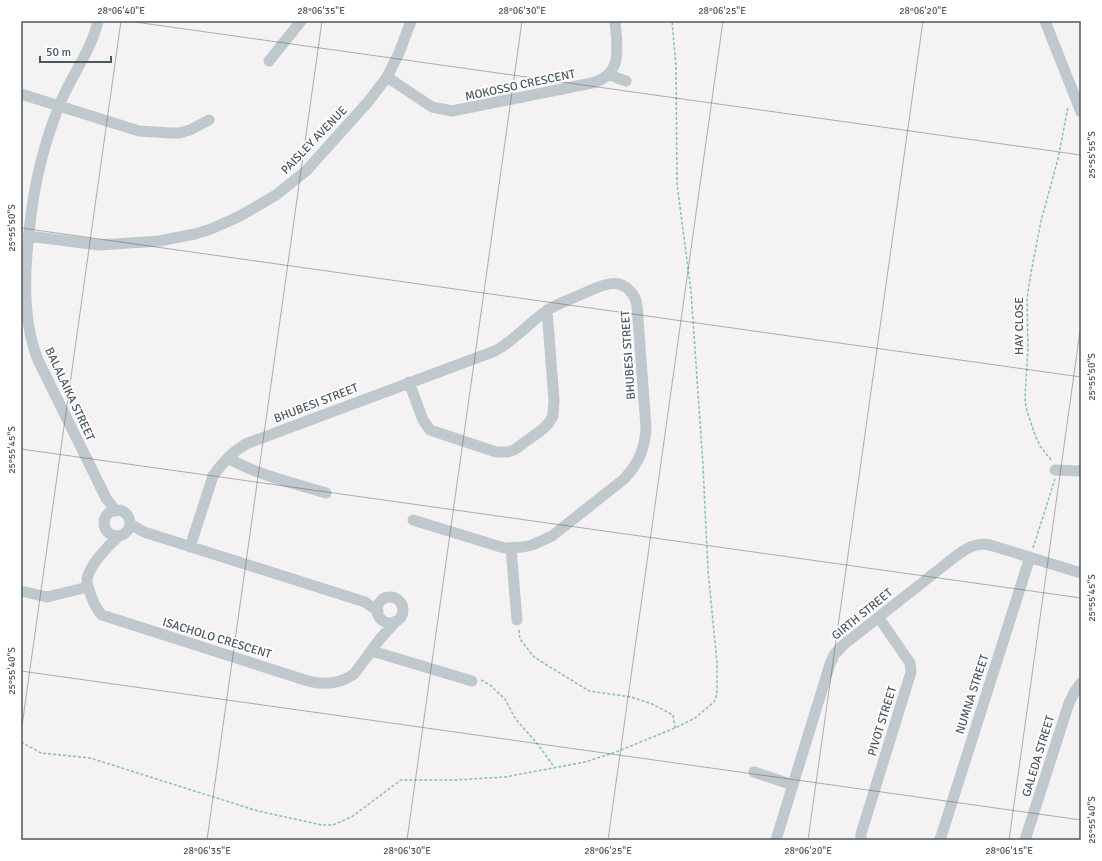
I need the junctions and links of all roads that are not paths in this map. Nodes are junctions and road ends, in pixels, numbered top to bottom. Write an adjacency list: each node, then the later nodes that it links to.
1 (98, 21): 11 (street, BALALAIKA STREET)
2 (300, 21): 6 (street)
3 (411, 21): 8 (street, PAISLEY AVENUE)
4 (615, 21): 7 (street)
5 (1046, 21): 12 (street)
6 (269, 61)
7 (610, 74): 8 (street, MOKOSSO CRESCENT); 9 (street)
8 (387, 77): 14 (street, PAISLEY AVENUE)
9 (626, 81)
10 (21, 94): 11 (street)
11 (59, 105): 13 (street); 14 (street, BALALAIKA STREET)
12 (1081, 112)
13 (209, 120)
14 (28, 236): 15 (street, BALALAIKA STREET)
15 (23, 275): 17 (street, BALALAIKA STREET)
16 (547, 310): 18 (street, BHUBESI STREET); 18 (street); 30 (street, BHUBESI STREET)
17 (25, 325): 23 (street, BALALAIKA STREET)
18 (409, 382): 19 (street, BHUBESI STREET)
19 (228, 458): 22 (street); 29 (street, BHUBESI STREET)
20 (1055, 470): 21 (street)
21 (1081, 471)
22 (326, 493)
23 (106, 498): 24 (street, BALALAIKA STREET); 25 (street, BALALAIKA STREET)
24 (116, 511): 25 (street); 27 (street)
25 (106, 517): 28 (street)
26 (413, 520): 30 (street, BHUBESI STREET)
27 (125, 531): 28 (street); 29 (street); 31 (street)
28 (108, 532): 31 (street)
29 (190, 547): 37 (street)
30 (511, 548): 40 (street)
31 (105, 550): 34 (street)
32 (1030, 557): 33 (street, GIRTH STREET); 39 (street, GIRTH STREET); 51 (street, NUMNA STREET)
33 (1081, 573)
34 (88, 587): 35 (street); 44 (street, ISACHOLO CRESCENT)
35 (21, 591)
36 (382, 601): 37 (street); 38 (street); 42 (street)
37 (365, 602): 38 (street)
38 (378, 611): 41 (street)
39 (879, 618): 48 (street, GIRTH STREET); 50 (street, PIVOT STREET)
40 (517, 620)
41 (384, 621): 42 (street); 43 (street, ISACHOLO CRESCENT)
42 (396, 621): 43 (street, ISACHOLO CRESCENT)
43 (380, 639): 44 (street, ISACHOLO CRESCENT)
44 (372, 651): 45 (street)
45 (472, 681)
46 (1081, 683): 52 (street, GALEDA STREET)
47 (754, 772): 48 (street)
48 (793, 785): 49 (street, GIRTH STREET)
49 (776, 840)
50 (861, 840)
51 (940, 840)
52 (1026, 840)

